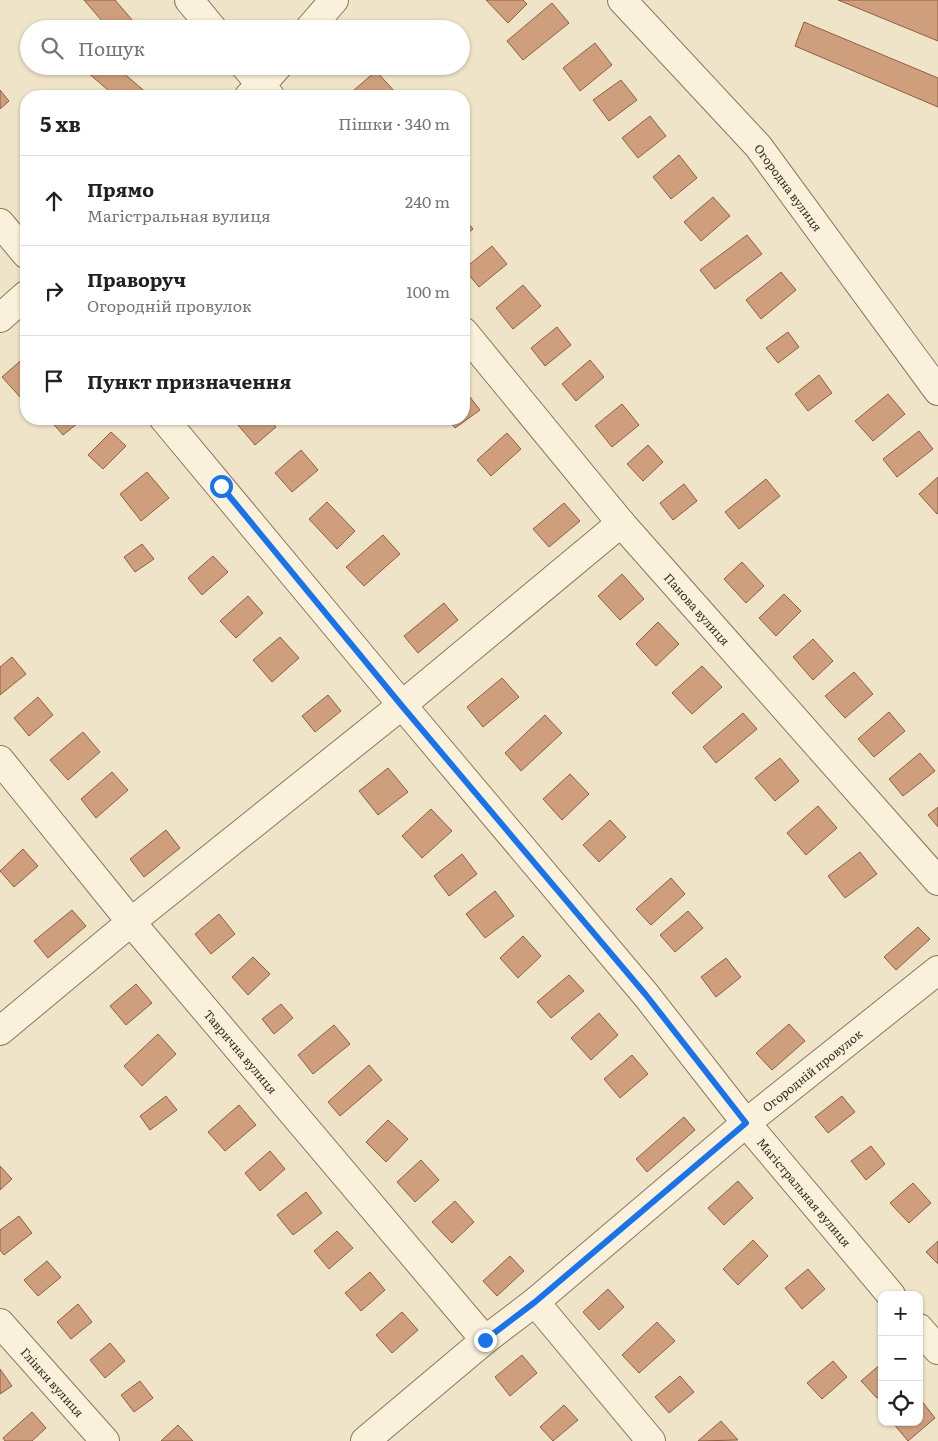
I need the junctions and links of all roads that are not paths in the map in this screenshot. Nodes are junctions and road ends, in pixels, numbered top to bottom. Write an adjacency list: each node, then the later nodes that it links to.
1 (189, 0): 4 (street)
2 (334, 0): 5 (street)
3 (622, 0): 11 (street, Огородна вулиця)
4 (206, 20)
5 (317, 20)
6 (0, 223): 7 (street)
7 (20, 247)
8 (20, 300): 9 (street)
9 (0, 318)
10 (470, 339): 13 (street, Панова вулиця)
11 (938, 390)
12 (169, 425): 14 (street, Магістральная вулиця)
13 (621, 523): 14 (street); 16 (street, Панова вулиця)
14 (402, 706): 17 (street); 20 (street, Магістральная вулиця)
15 (0, 760): 17 (street, Таврична вулиця)
16 (938, 881)
17 (131, 922): 19 (street); 25 (street, Таврична вулиця)
18 (938, 970): 20 (street, Огородній провулок)
19 (0, 1031)
20 (746, 1123): 21 (street, Магістральная вулиця); 22 (street, Огородній провулок)
21 (888, 1291)
22 (535, 1302): 25 (street, Огородній провулок); 29 (street)
23 (0, 1323): 27 (street, Глінки вулиця)
24 (923, 1333): 26 (street)
25 (485, 1340): 28 (street, Огородній провулок)
26 (938, 1350)
27 (105, 1441)
28 (365, 1441)
29 (651, 1441)

